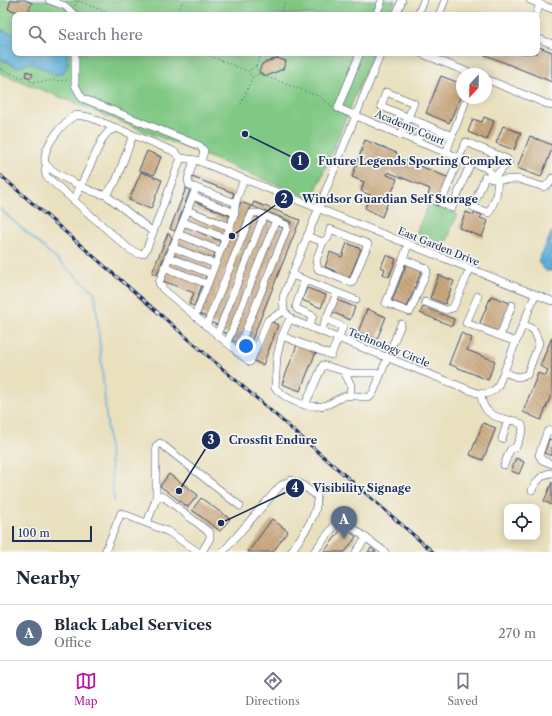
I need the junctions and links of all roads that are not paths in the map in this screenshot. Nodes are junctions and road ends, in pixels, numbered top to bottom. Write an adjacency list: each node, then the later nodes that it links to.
1 (49, 0): 9 (street)
2 (382, 0): 10 (street)
3 (402, 0): 11 (street)
4 (424, 0): 12 (street)
5 (445, 0): 13 (street)
6 (530, 0): 7 (street)
7 (540, 4): 8 (street); 14 (street)
8 (552, 9)
9 (72, 12)
10 (377, 12)
11 (397, 12)
12 (419, 12)
13 (440, 12)
14 (537, 12)
15 (540, 39): 16 (street)
16 (552, 44)
17 (75, 56): 36 (street)
18 (359, 56): 25 (street, Academy Court)
19 (380, 56): 25 (street)
20 (439, 56): 21 (street)
21 (462, 68)
22 (492, 81): 24 (street)
23 (465, 104): 31 (street)
24 (552, 106)
25 (356, 115): 30 (street, Academy Court); 48 (street)
26 (408, 118): 26 (street); 27 (street); 30 (street)
27 (424, 124): 31 (street); 32 (street)
28 (118, 128): 29 (street); 38 (street); 42 (street)
29 (133, 135): 34 (street); 44 (street)
30 (401, 135): 32 (street, Academy Court)
31 (452, 136): 33 (street)
32 (417, 142): 33 (street, Academy Court)
33 (446, 153): 35 (street, Academy Court)
34 (181, 158): 36 (street, East Garden Drive); 55 (street)
35 (459, 158): 37 (street, Academy Court); 37 (street); 39 (street)
36 (197, 161): 41 (street, East Garden Drive); 43 (street)
37 (471, 162): 39 (street, Academy Court)
38 (47, 167): 42 (street); 46 (street)
39 (497, 178): 39 (street); 40 (street)
40 (552, 178)
41 (244, 180): 47 (street); 48 (street, East Garden Drive)
42 (80, 185): 44 (street); 46 (street)
43 (196, 188): 45 (street); 47 (street)
44 (106, 195): 55 (street)
45 (193, 196): 49 (street); 50 (street)
46 (74, 200): 55 (street)
47 (236, 203): 50 (street)
48 (318, 209): 57 (street); 60 (street, East Garden Drive)
49 (187, 210): 53 (street); 54 (street)
50 (235, 213): 54 (street)
51 (264, 215): 52 (street); 85 (street); 88 (street)
52 (276, 220): 93 (street); 94 (street)
53 (182, 222): 56 (street); 58 (street)
54 (230, 227): 58 (street)
55 (153, 232)
56 (178, 234): 61 (street); 62 (street)
57 (307, 236): 59 (street); 69 (street)
58 (225, 238): 62 (street)
59 (323, 242): 59 (street)
60 (408, 245): 64 (street); 67 (street, East Garden Drive)
61 (172, 247): 63 (street); 65 (street)
62 (220, 251): 65 (street)
63 (168, 257): 66 (street); 68 (street)
64 (403, 259): 64 (street)
65 (215, 264): 68 (street)
66 (164, 267): 71 (street); 80 (street)
67 (470, 269): 73 (street, East Garden Drive); 77 (street)
68 (211, 274): 71 (street)
69 (292, 275): 70 (street); 79 (street)
70 (305, 280): 72 (street); 86 (street)
71 (207, 284): 80 (street)
72 (337, 293): 75 (street); 82 (street)
73 (535, 295): 76 (street, East Garden Drive); 84 (street)
74 (478, 296): 90 (street)
75 (356, 300)
76 (552, 301)
77 (425, 302)
78 (512, 305): 90 (street)
79 (284, 311): 81 (street, Technology Circle); 94 (street)
80 (195, 316): 85 (street)
81 (290, 318): 86 (street, Technology Circle); 89 (street)
82 (326, 319): 87 (street); 91 (street)
83 (401, 324): 95 (street)
84 (523, 324): 92 (street); 97 (street)
85 (206, 326): 88 (street)
86 (309, 326): 87 (street, Technology Circle)
87 (321, 331): 91 (street, Technology Circle)
88 (217, 335): 93 (street)
89 (282, 336): 91 (street); 101 (street)
90 (500, 336): 92 (street)
91 (338, 338): 95 (street, Technology Circle)
92 (516, 342): 97 (street)
93 (227, 343): 94 (street)
94 (237, 352)
95 (387, 357): 98 (street); 99 (street, Technology Circle)
96 (344, 372): 98 (street); 100 (street); 101 (street)
97 (504, 372): 99 (street)
98 (381, 373): 100 (street)
99 (481, 394): 102 (street)
100 (350, 396): 101 (street)
101 (305, 405)
102 (508, 420): 104 (street); 106 (street)
103 (551, 430): 105 (street)
104 (502, 439)
105 (552, 464)
106 (504, 465)
107 (552, 473): 108 (street)
108 (532, 490)
109 (156, 499): 110 (street); 111 (street); 116 (street)
110 (240, 506)
111 (147, 523): 114 (street); 115 (street)
112 (366, 538): 118 (street); 119 (street); 120 (street)
113 (226, 551): 117 (street)
114 (105, 552)
115 (198, 552)
116 (202, 552)
117 (291, 552)
118 (314, 552)
119 (356, 552)
120 (385, 552)

